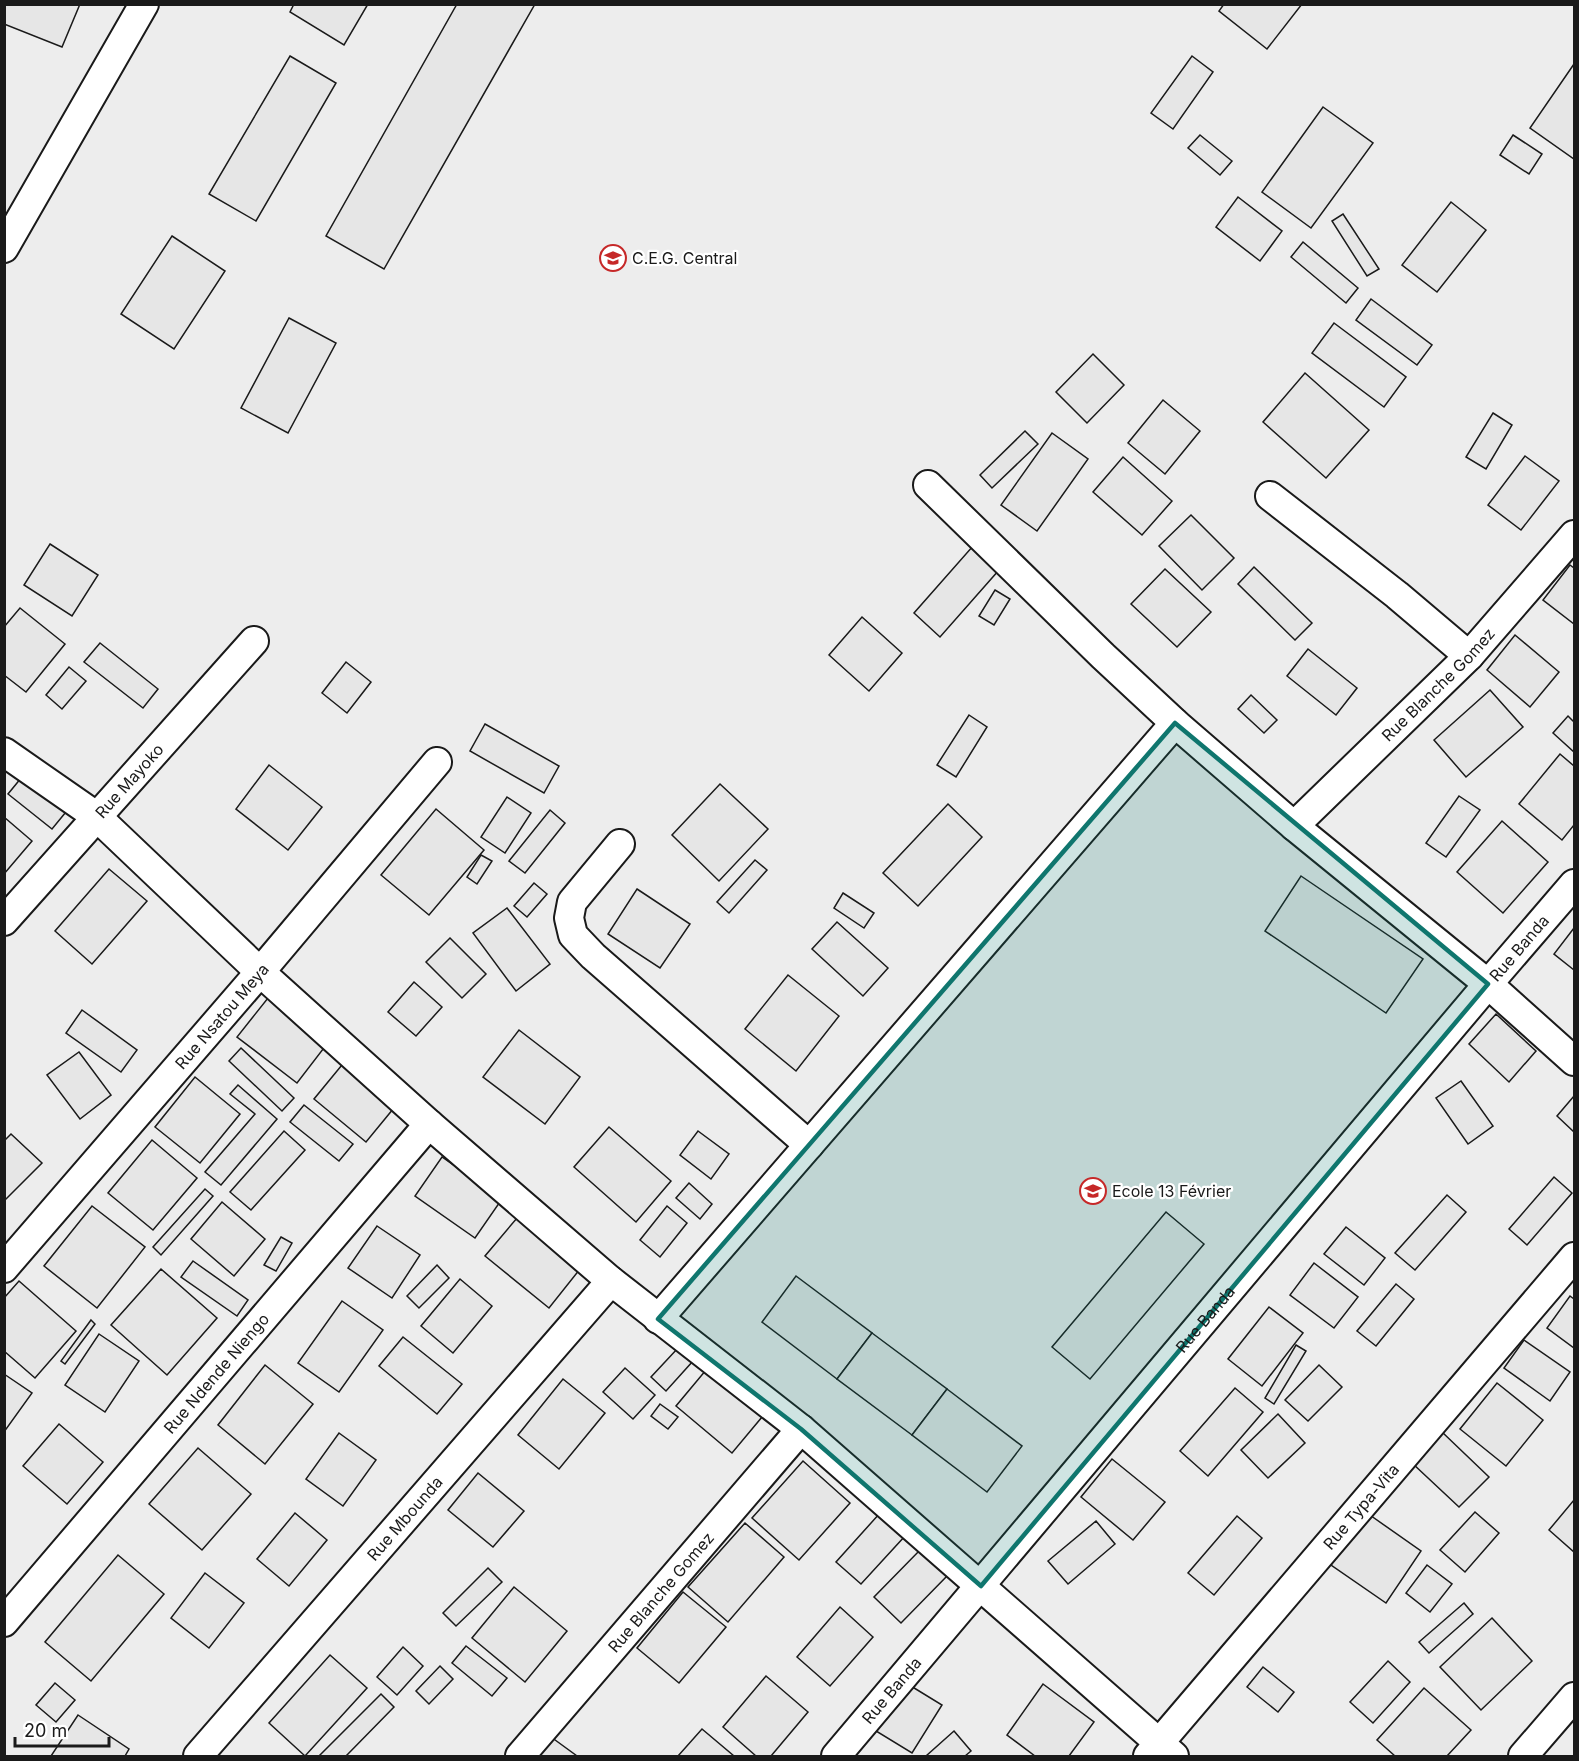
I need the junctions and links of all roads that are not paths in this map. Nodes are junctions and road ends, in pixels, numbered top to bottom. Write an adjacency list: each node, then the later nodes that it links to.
1 (144, 4): 2 (street)
2 (4, 248)
3 (928, 485): 8 (street)
4 (1270, 496): 7 (street)
5 (1575, 535): 7 (street, Rue Blanche Gomez)
6 (254, 641): 11 (street, Rue Mayoko)
7 (1469, 656): 12 (street, Rue Blanche Gomez)
8 (1175, 723): 12 (street); 20 (street)
9 (4, 752): 11 (street)
10 (436, 762): 16 (street, Rue Nsatou Meya)
11 (96, 816): 15 (street, Rue Mayoko); 16 (street)
12 (1294, 826): 17 (street)
13 (620, 844): 20 (street)
14 (1575, 884): 17 (street, Rue Banda)
15 (4, 921)
16 (260, 972): 19 (street); 22 (street, Rue Nsatou Meya)
17 (1488, 984): 18 (street); 26 (street, Rue Banda)
18 (1575, 1061)
19 (429, 1124): 23 (street); 27 (street, Rue Ndende Niengo)
20 (810, 1145): 24 (street)
21 (1575, 1257): 29 (street, Rue Typa-Vita)
22 (4, 1268)
23 (611, 1281): 24 (street); 30 (street, Rue Mbounda)
24 (658, 1319): 25 (street)
25 (801, 1429): 26 (street); 31 (street, Rue Blanche Gomez)
26 (981, 1586): 29 (street); 32 (street, Rue Banda)
27 (4, 1622)
28 (1575, 1696): 33 (street)
29 (1160, 1752)
30 (198, 1756)
31 (520, 1756)
32 (836, 1756)
33 (1523, 1756)

